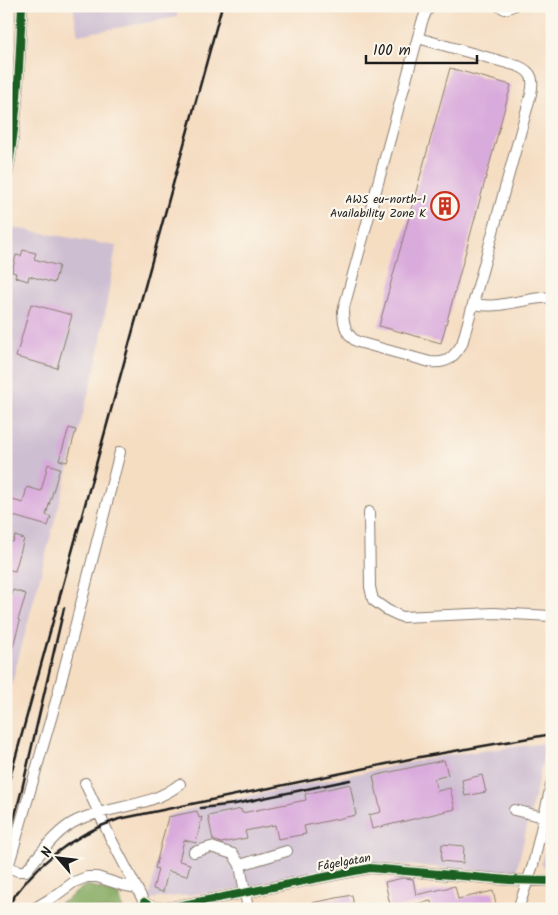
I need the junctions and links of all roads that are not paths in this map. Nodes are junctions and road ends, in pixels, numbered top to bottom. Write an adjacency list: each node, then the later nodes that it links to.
1 (22, 6): 7 (street)
2 (431, 6): 5 (street)
3 (499, 6): 4 (street)
4 (513, 6)
5 (418, 38): 10 (street); 10 (street)
6 (6, 94): 7 (street)
7 (17, 95): 8 (street)
8 (6, 180)
9 (552, 297): 10 (street)
10 (473, 304)
11 (120, 452): 18 (street)
12 (369, 512): 13 (street)
13 (552, 616)
14 (552, 781): 19 (street)
15 (85, 783): 18 (street)
16 (180, 784): 18 (street)
17 (514, 810): 19 (street)
18 (98, 812): 25 (street)
19 (544, 817): 23 (street)
20 (287, 851): 22 (street)
21 (194, 852): 22 (street)
22 (240, 865): 26 (street)
23 (527, 880): 24 (street, Fågelgatan); 26 (street, Fågelgatan); 30 (street)
24 (552, 881)
25 (137, 888): 27 (street); 28 (street)
26 (245, 892): 27 (street, Fågelgatan); 29 (street)
27 (142, 905)
28 (35, 908)
29 (248, 909)
30 (518, 909)

